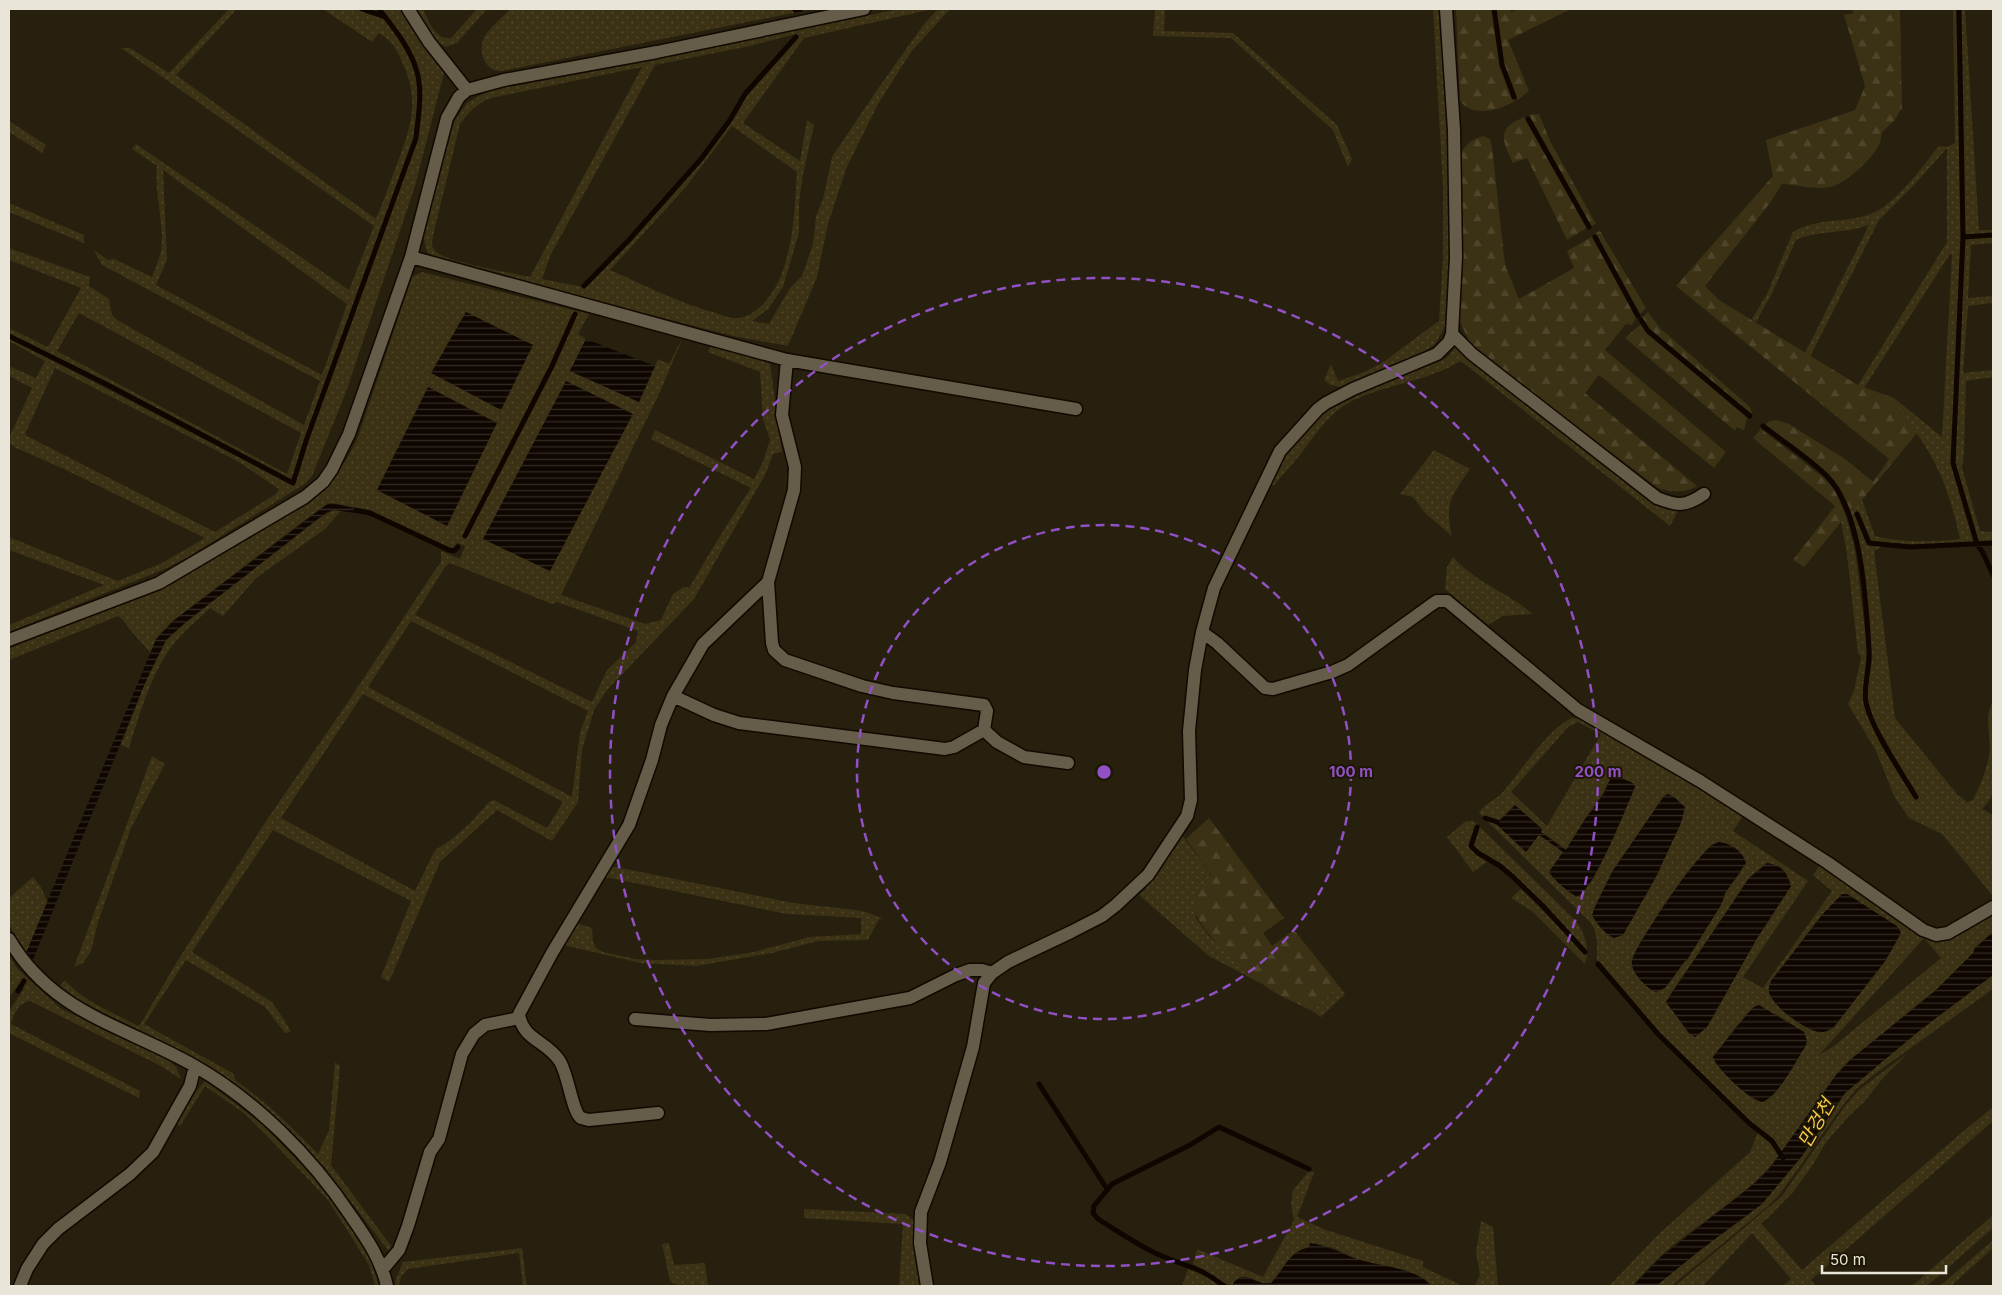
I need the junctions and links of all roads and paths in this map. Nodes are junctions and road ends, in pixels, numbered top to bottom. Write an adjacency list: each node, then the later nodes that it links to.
1 (408, 9): 4 (street)
2 (864, 9): 4 (street)
3 (1446, 9): 6 (street)
4 (467, 90): 5 (street)
5 (411, 257): 7 (street); 12 (street)
6 (1452, 334): 9 (street); 11 (street)
7 (787, 360): 8 (street); 10 (street)
8 (1076, 409)
9 (1704, 494)
10 (768, 582): 13 (street); 14 (street)
11 (1202, 632): 16 (street); 18 (street)
12 (9, 640)
13 (674, 696): 14 (street); 19 (street)
14 (984, 730): 15 (street)
15 (1068, 764)
16 (1993, 907)
17 (9, 939): 21 (street)
18 (992, 973): 20 (street); 26 (street)
19 (519, 1018): 22 (street); 23 (street)
20 (635, 1019)
21 (195, 1066): 23 (street); 24 (street)
22 (658, 1113)
23 (383, 1269): 25 (street)
24 (20, 1286)
25 (387, 1286)
26 (927, 1286)

